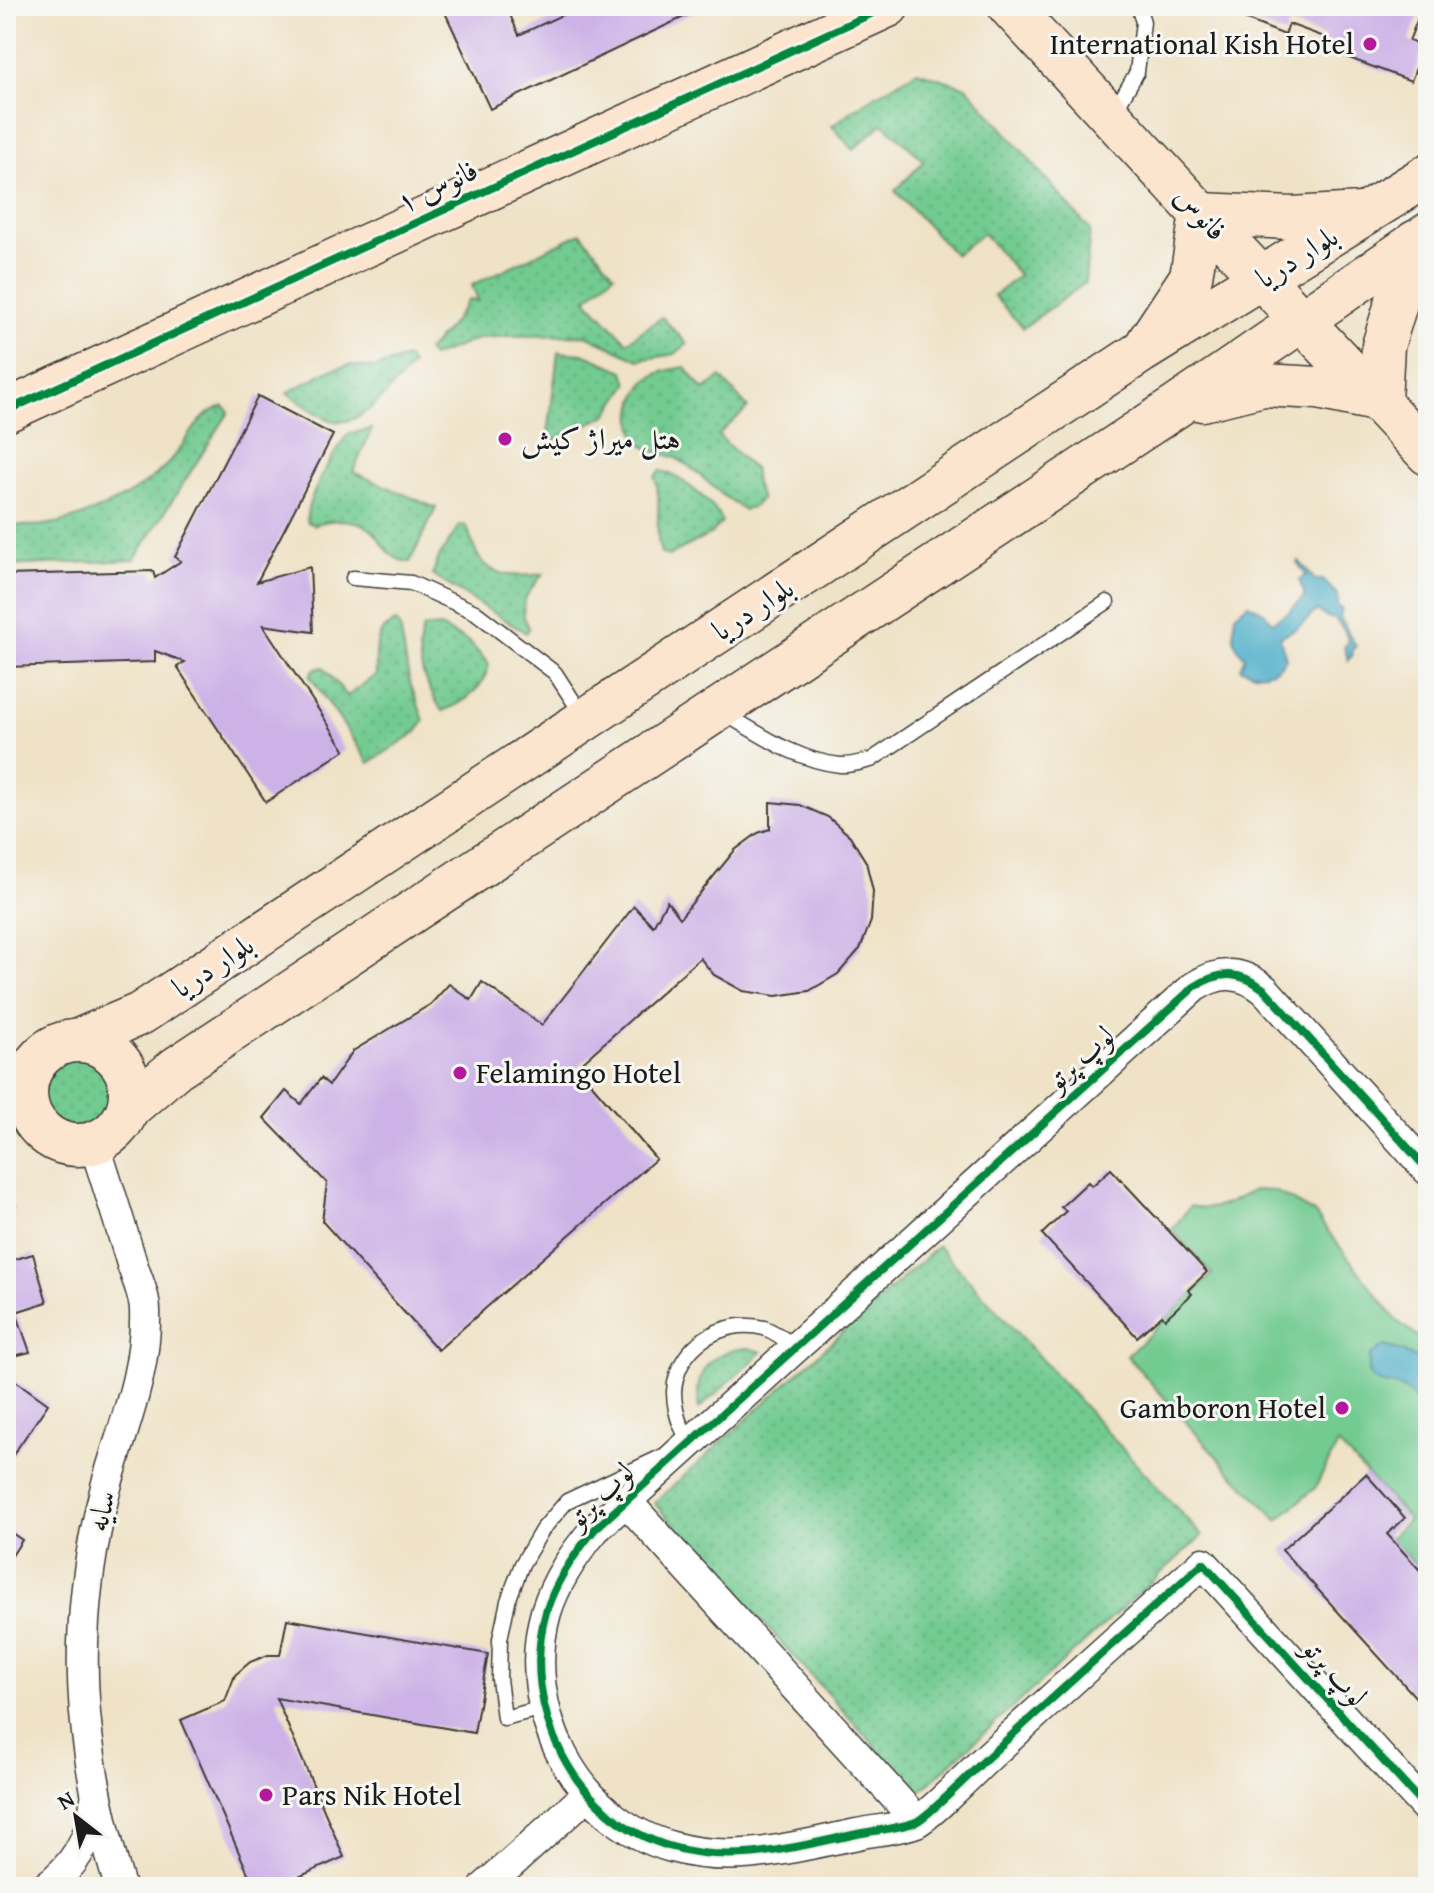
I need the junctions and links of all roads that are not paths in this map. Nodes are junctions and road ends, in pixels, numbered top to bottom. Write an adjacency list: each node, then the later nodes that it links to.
1 (888, 6): 14 (main road, فانوس ۱)
2 (1009, 6): 4 (main road, فانوس)
3 (1138, 6): 4 (lane)
4 (1112, 116): 6 (main road, فانوس)
5 (1428, 175): 7 (main road, بلوار دریا)
6 (1201, 214): 7 (main road); 9 (main road, فانوس); 11 (main road)
7 (1366, 214): 9 (main road, بلوار دریا)
8 (1421, 238): 10 (main road, بلوار دریا); 12 (main road)
9 (1262, 279): 10 (main road, فانوس); 11 (main road, بلوار دریا)
10 (1301, 320): 12 (main road, فانوس); 13 (main road, بلوار دریا)
11 (1141, 352): 19 (main road, بلوار دریا)
12 (1380, 401): 13 (main road); 15 (main road, فانوس)
13 (1177, 406): 18 (main road, بلوار دریا)
14 (6, 411)
15 (1428, 454)
16 (353, 578): 19 (lane)
17 (1107, 602): 18 (lane)
18 (718, 709): 22 (main road, بلوار دریا)
19 (585, 720): 20 (main road, بلوار دریا)
20 (78, 1040): 21 (main road); 22 (main road)
21 (16, 1089): 23 (main road)
22 (128, 1109): 23 (main road)
23 (94, 1143): 30 (street, سایه)
24 (1428, 1170): 25 (street, لوپ پرتو)
25 (795, 1348): 26 (street, لوپ پرتو); 26 (lane)
26 (692, 1442): 27 (street, لوپ پرتو); 28 (lane)
27 (626, 1501): 28 (street, لوپ پرتو); 32 (street, لوپ پرتو)
28 (543, 1708): 29 (street, لوپ پرتو)
29 (588, 1794): 32 (street, لوپ پرتو); 35 (street)
30 (96, 1797): 33 (street); 34 (street, سایه)
31 (1428, 1810): 32 (street, لوپ پرتو)
32 (917, 1821)
33 (46, 1887)
34 (120, 1887)
35 (485, 1887)

